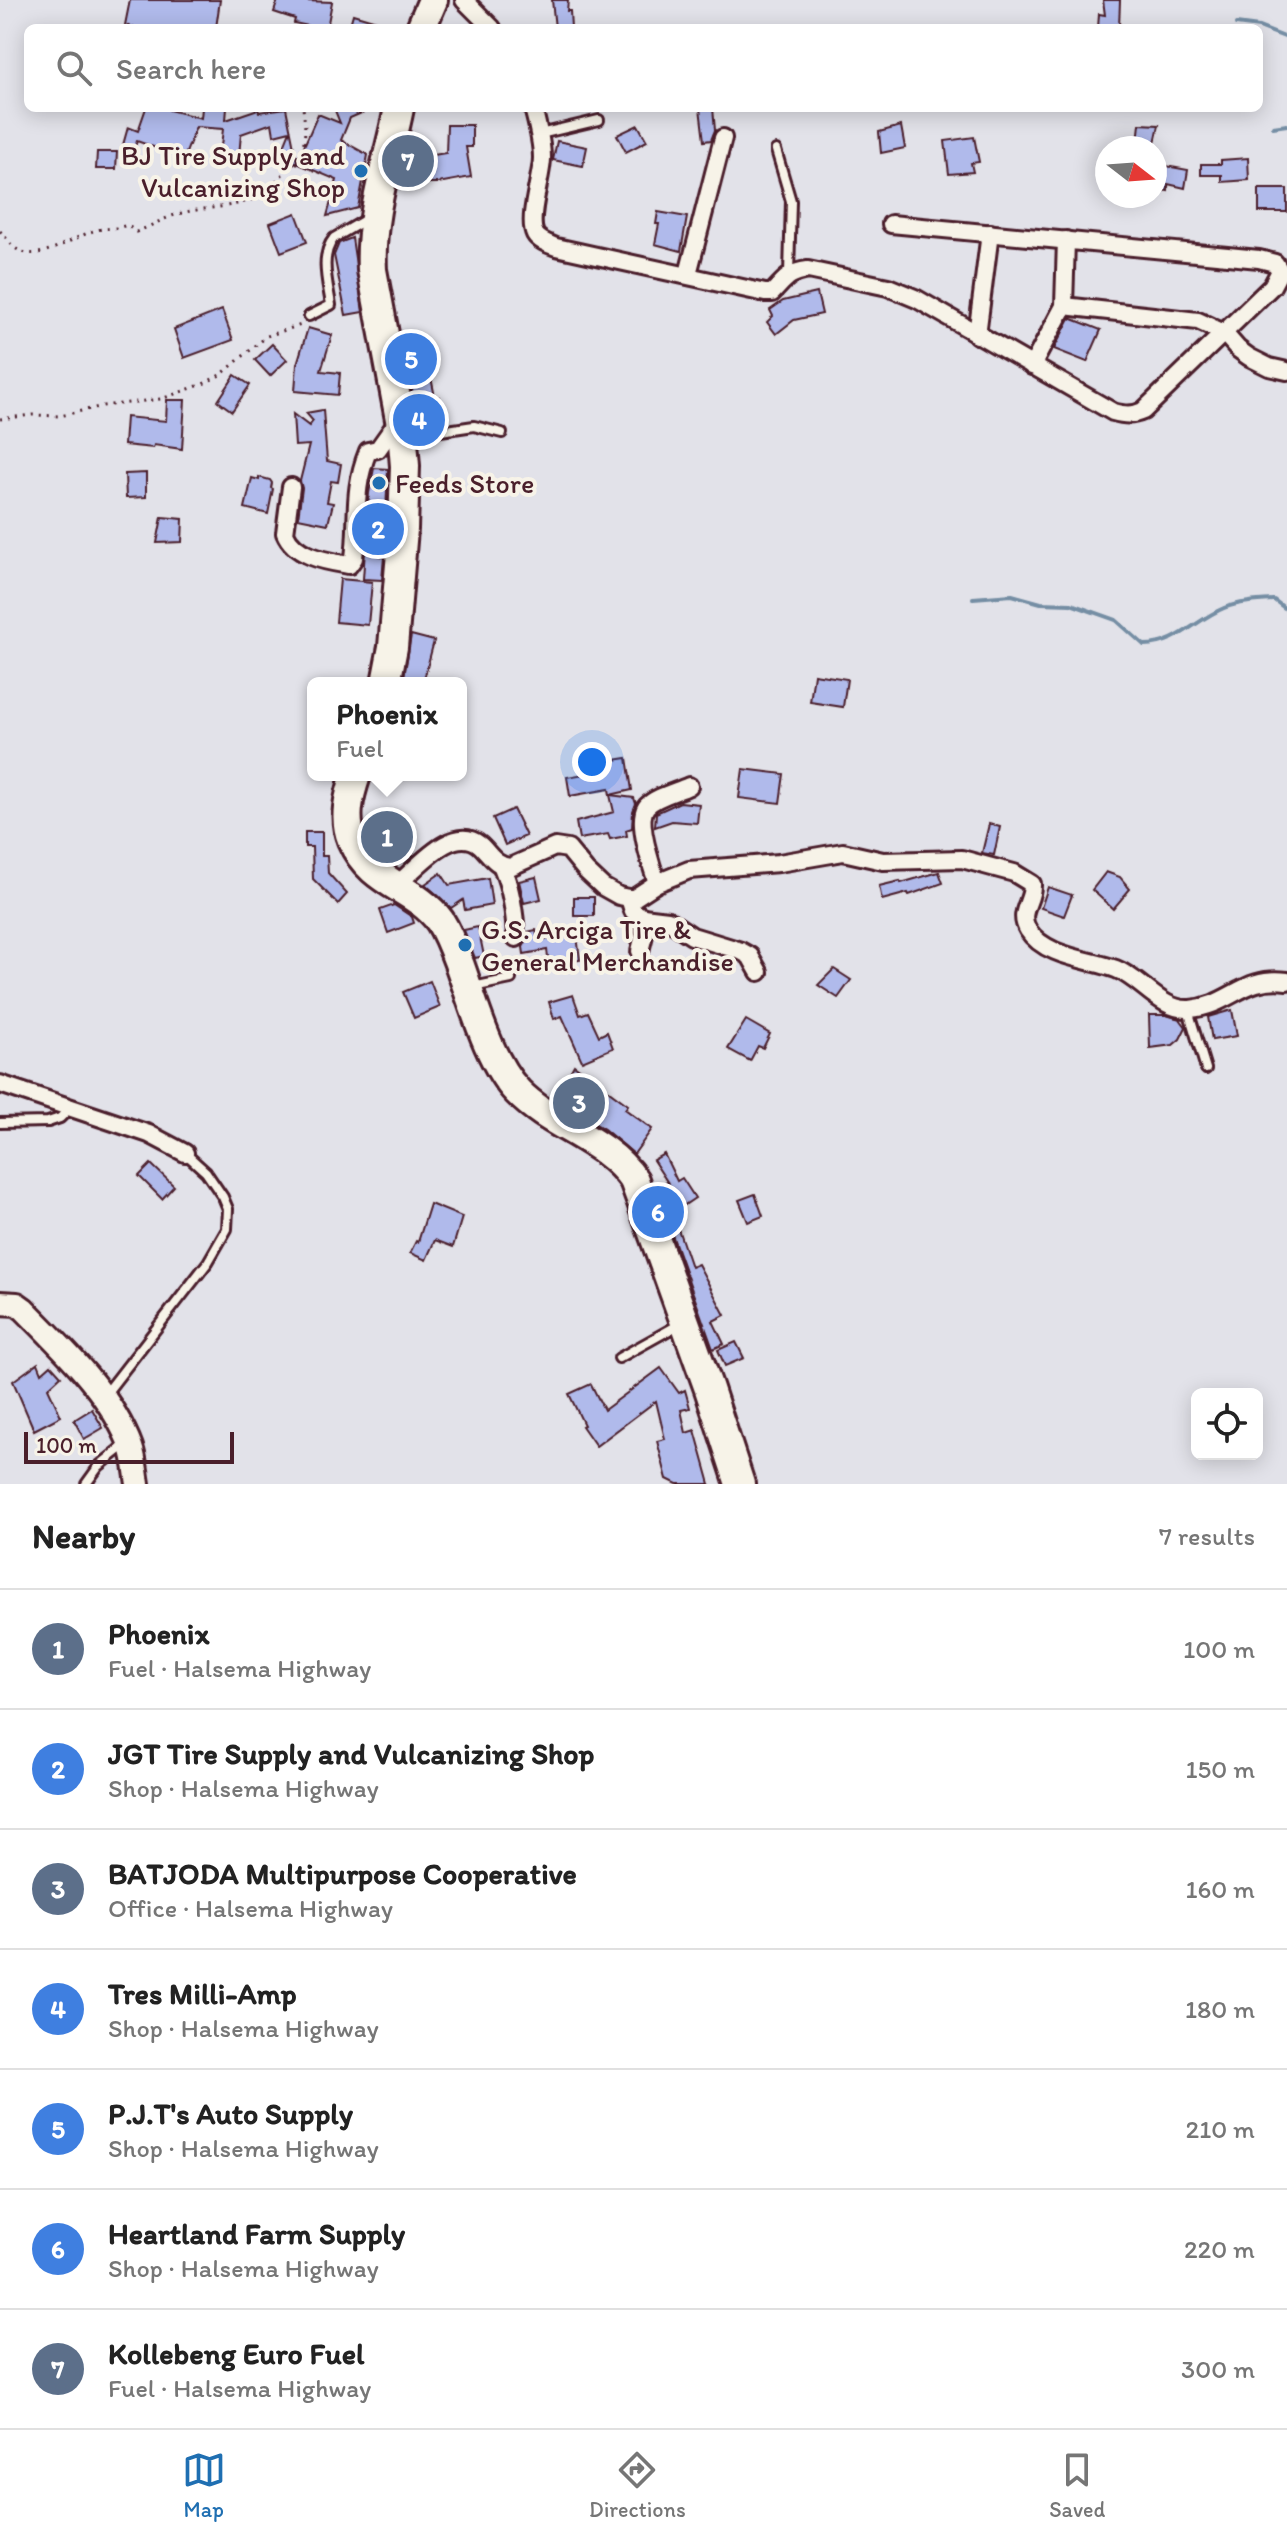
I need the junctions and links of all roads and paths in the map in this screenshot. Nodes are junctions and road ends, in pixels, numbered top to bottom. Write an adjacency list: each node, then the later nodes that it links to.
1 (433, 0): 3 (highway)
2 (464, 0): 4 (street)
3 (423, 24)
4 (488, 24)
5 (304, 112): 14 (path)
6 (399, 112): 12 (highway)
7 (534, 112): 9 (street)
8 (599, 120): 9 (lane)
9 (539, 134): 17 (street)
10 (723, 138): 17 (street)
11 (776, 150): 18 (lane)
12 (374, 214): 20 (lane); 26 (highway)
13 (891, 224): 15 (street)
14 (0, 231)
15 (990, 233): 16 (street); 22 (street)
16 (1066, 240): 19 (street); 21 (street)
17 (688, 274): 18 (street)
18 (789, 275): 22 (street)
19 (1064, 306): 21 (street); 23 (street)
20 (307, 320): 25 (path)
21 (1224, 333): 23 (street); 24 (street)
22 (977, 335): 23 (street)
23 (1032, 366)
24 (1287, 371)
25 (0, 419)
26 (401, 428): 27 (lane); 28 (street); 29 (highway)
27 (502, 433)
28 (291, 487)
29 (387, 677)
30 (354, 781): 34 (highway)
31 (689, 786): 33 (street)
32 (502, 867): 34 (street); 35 (street); 37 (street)
33 (657, 883): 35 (street); 43 (street)
34 (395, 886): 42 (highway)
35 (629, 898): 36 (street)
36 (643, 917): 38 (street); 39 (street)
37 (516, 938)
38 (640, 951)
39 (759, 972)
40 (511, 979): 42 (lane)
41 (1287, 981): 43 (street)
42 (468, 988): 50 (highway)
43 (1187, 1009): 44 (lane)
44 (1206, 1069)
45 (0, 1084): 46 (street)
46 (70, 1108): 47 (lane); 48 (street)
47 (0, 1123)
48 (185, 1153): 52 (lane)
49 (0, 1303): 52 (main road)
50 (684, 1322): 51 (lane); 56 (highway)
51 (619, 1358)
52 (103, 1397): 53 (main road)
53 (129, 1443): 54 (lane); 55 (main road)
54 (86, 1484)
55 (138, 1484)
56 (740, 1484)

